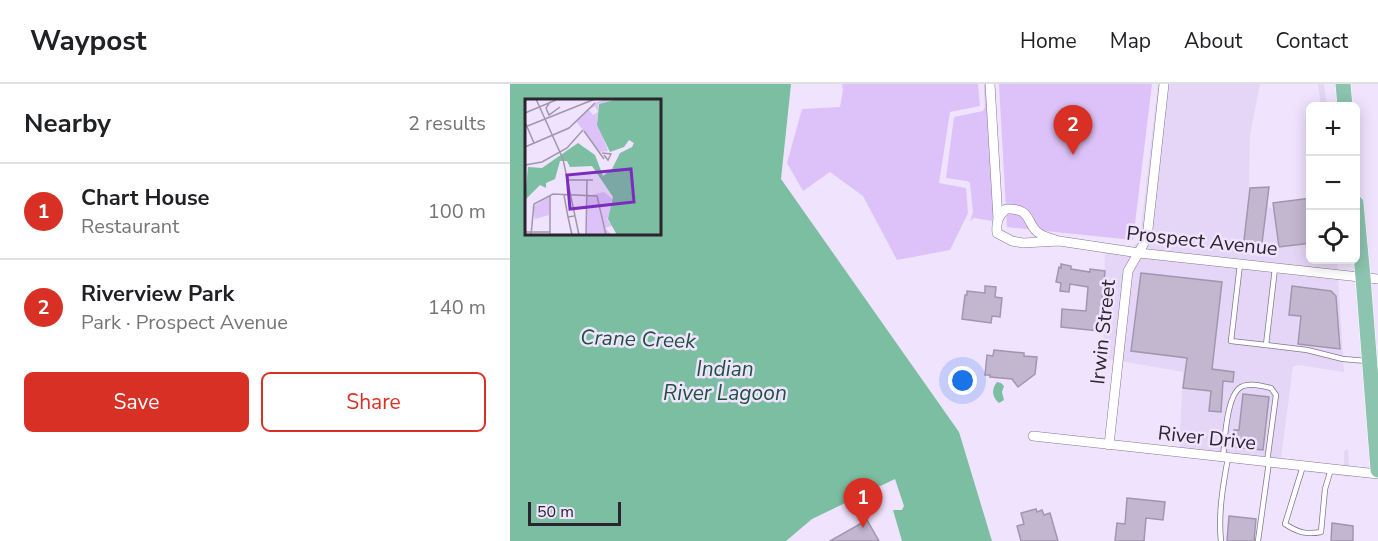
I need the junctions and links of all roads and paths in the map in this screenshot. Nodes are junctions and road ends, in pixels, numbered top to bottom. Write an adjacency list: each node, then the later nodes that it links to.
1 (990, 84): 6 (street)
2 (1164, 84): 8 (street, Irwin Street)
3 (1343, 84): 4 (main road)
4 (1345, 102)
5 (1357, 210): 11 (main road)
6 (998, 219): 7 (street, Prospect Avenue); 7 (street, Prospect Avenue)
7 (1059, 241): 8 (street, Prospect Avenue)
8 (1139, 253): 9 (street, Prospect Avenue); 15 (street, Irwin Street)
9 (1240, 264): 10 (street, Prospect Avenue); 12 (lane)
10 (1275, 268): 11 (street, Prospect Avenue); 12 (lane)
11 (1371, 278): 13 (main road)
12 (1266, 345): 13 (lane)
13 (1370, 361): 20 (main road)
14 (1033, 436): 15 (street, River Drive)
15 (1109, 445): 16 (street, River Drive)
16 (1225, 458): 17 (street, River Drive); 17 (lane); 22 (lane)
17 (1268, 462): 18 (street, River Drive); 23 (lane)
18 (1303, 466): 19 (street, River Drive); 21 (lane)
19 (1330, 469): 20 (street, River Drive); 21 (lane)
20 (1378, 472)
21 (1321, 532): 24 (lane)
22 (1221, 541)
23 (1258, 541)
24 (1321, 541)

